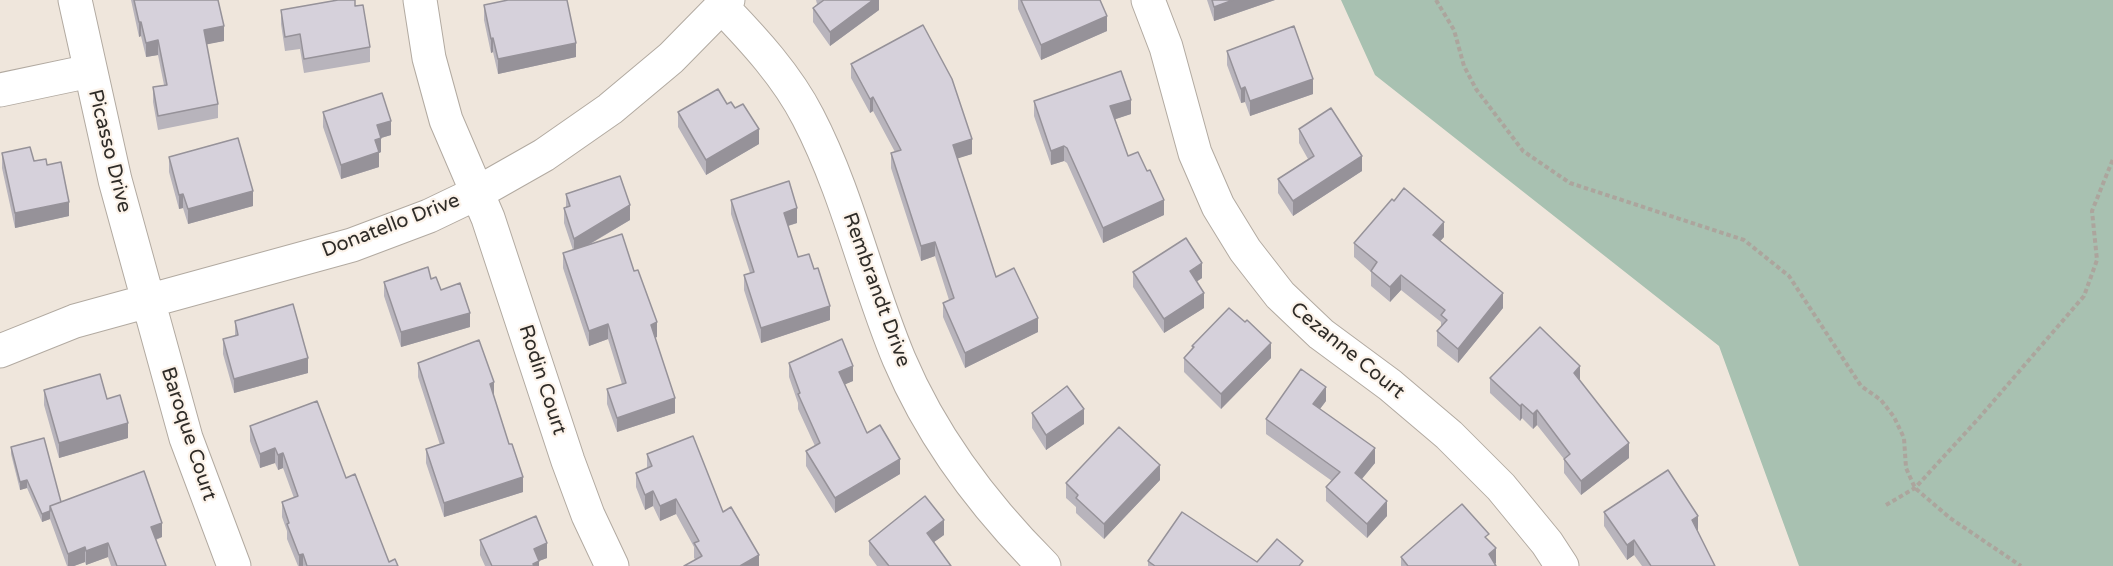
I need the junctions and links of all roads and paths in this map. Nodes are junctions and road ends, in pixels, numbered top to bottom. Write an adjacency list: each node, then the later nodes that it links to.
1 (75, 0): 6 (street, Picasso Drive)
2 (420, 0): 9 (street, Rodin Court)
3 (1148, 0): 17 (street, Cezanne Court)
4 (1436, 0): 12 (path)
5 (725, 4): 9 (street, Donatello Drive); 16 (street, Rembrandt Drive)
6 (90, 71): 7 (street); 10 (street, Picasso Drive)
7 (0, 90)
8 (2113, 159): 12 (path)
9 (477, 193): 10 (street, Donatello Drive); 15 (street, Rodin Court)
10 (148, 301): 11 (street, Donatello Drive); 14 (street, Baroque Court)
11 (0, 351)
12 (1915, 488): 13 (path); 18 (path)
13 (1886, 505)
14 (234, 566)
15 (612, 566)
16 (1044, 566)
17 (1562, 566)
18 (2021, 566)

